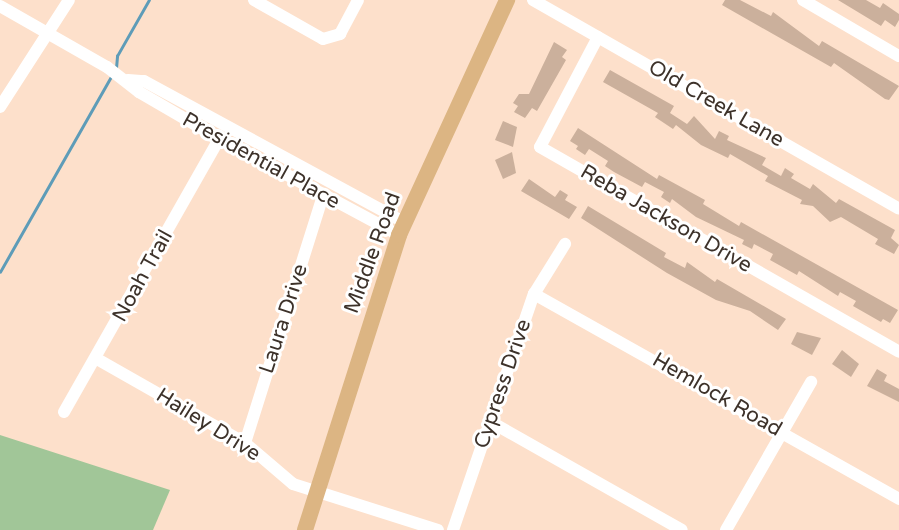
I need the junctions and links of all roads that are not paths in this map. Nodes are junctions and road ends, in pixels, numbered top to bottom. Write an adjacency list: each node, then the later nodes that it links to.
1 (69, 0): 8 (street)
2 (254, 0): 3 (street)
3 (358, 0)
4 (507, 0): 16 (main road, Middle Road)
5 (533, 0): 9 (street, Old Creek Lane)
6 (803, 0): 10 (street)
7 (0, 6): 8 (street, Presidential Place)
8 (47, 37): 11 (street, Presidential Place); 12 (street)
9 (598, 37): 15 (street, Old Creek Lane); 19 (street, Reba Jackson Drive)
10 (899, 56)
11 (124, 78): 13 (street, Presidential Place); 16 (street, Presidential Place)
12 (0, 107)
13 (219, 139): 14 (street, Presidential Place); 20 (street, Noah Trail)
14 (323, 196): 16 (street, Presidential Place); 25 (street, Laura Drive)
15 (899, 209)
16 (402, 228): 26 (main road, Middle Road)
17 (565, 244): 18 (street, Cypress Drive)
18 (534, 293): 23 (street, Cypress Drive); 24 (street, Hemlock Road)
19 (899, 352)
20 (97, 359): 22 (street, Noah Trail); 25 (street, Hailey Drive)
21 (811, 382): 24 (street)
22 (64, 412)
23 (491, 422): 30 (street, Cypress Drive); 31 (street)
24 (782, 432): 27 (street, Hemlock Road); 32 (street)
25 (244, 443): 26 (street, Hailey Drive)
26 (316, 490): 28 (main road, Middle Road); 29 (street)
27 (899, 499)
28 (305, 530)
29 (438, 530)
30 (453, 530)
31 (682, 530)
32 (726, 530)

